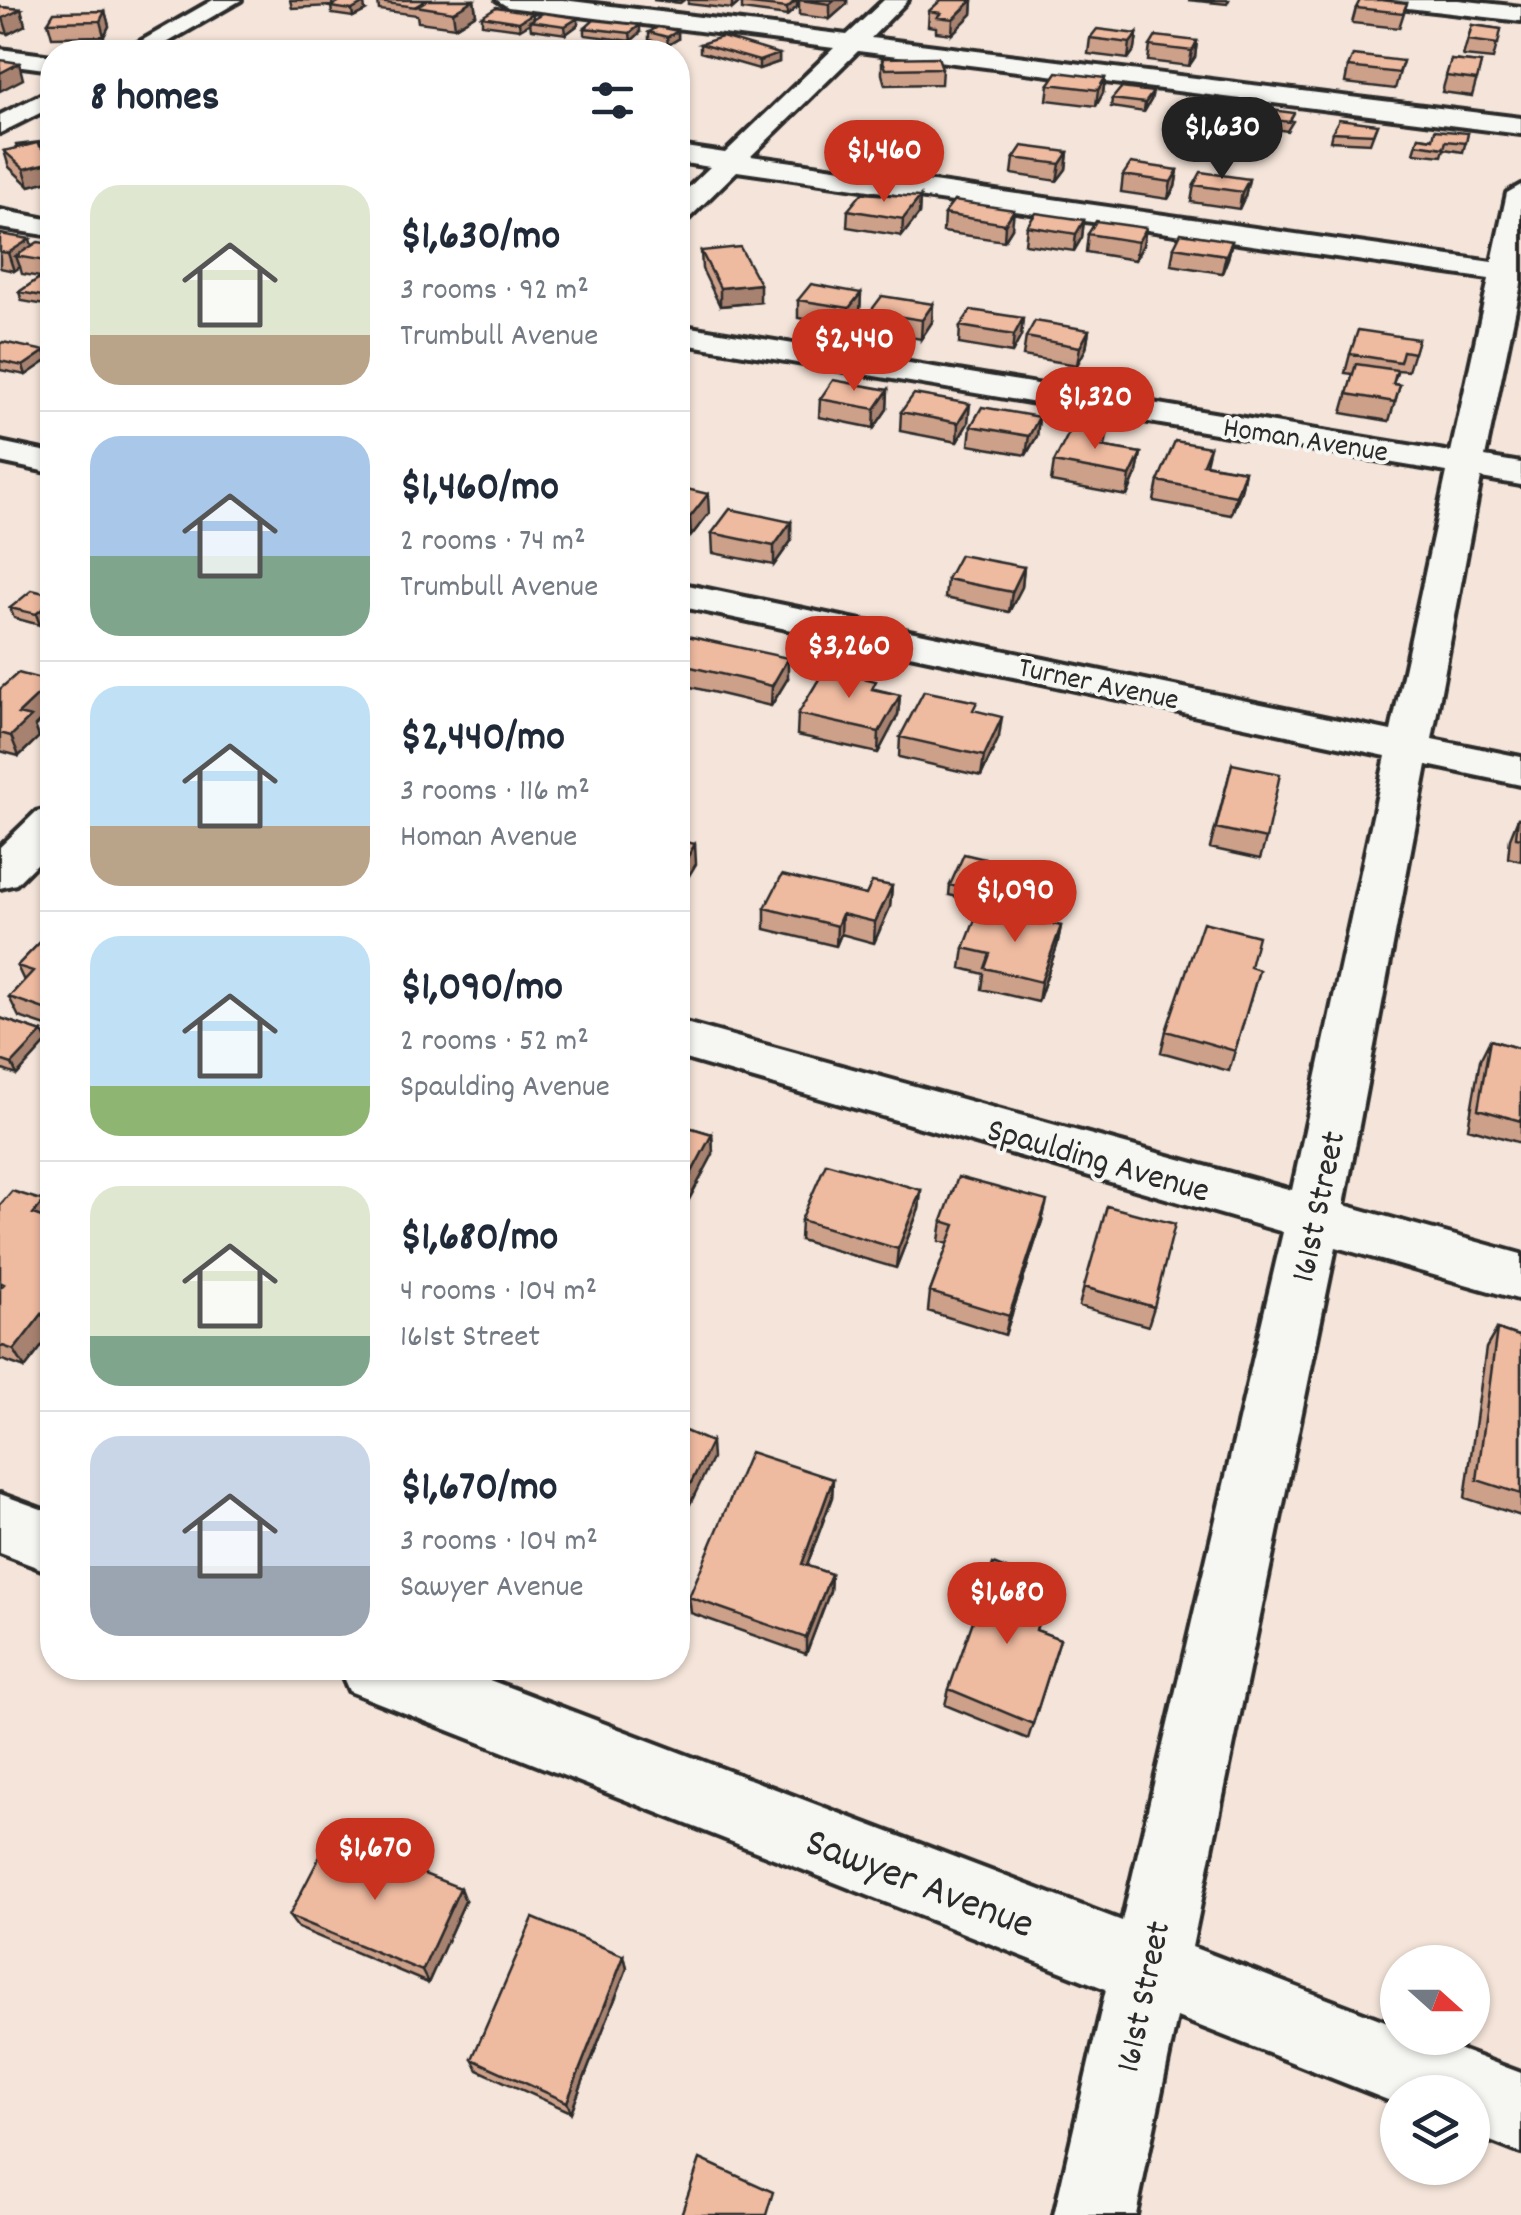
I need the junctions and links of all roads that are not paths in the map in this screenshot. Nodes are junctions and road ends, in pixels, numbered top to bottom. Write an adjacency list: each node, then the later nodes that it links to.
1 (230, 0): 6 (street)
2 (508, 0): 7 (street)
3 (896, 0): 7 (street)
4 (1399, 0): 5 (street)
5 (1521, 14)
6 (156, 40)
7 (853, 42): 12 (street); 14 (street)
8 (0, 56): 9 (street)
9 (40, 61)
10 (40, 104): 11 (street)
11 (0, 126)
12 (1521, 126)
13 (690, 156): 14 (street)
14 (731, 162): 16 (street); 19 (street)
15 (1521, 193): 19 (street, 161st Street)
16 (690, 202)
17 (0, 219): 18 (street)
18 (40, 226)
19 (1512, 274): 23 (street, 161st Street)
20 (690, 336): 23 (street, Homan Avenue)
21 (0, 452): 22 (street)
22 (40, 460)
23 (1466, 464): 24 (street, Homan Avenue); 26 (street, 161st Street)
24 (1521, 474)
25 (690, 597): 26 (street, Turner Avenue)
26 (1410, 748): 27 (street, Turner Avenue); 31 (street, 161st Street)
27 (1521, 771)
28 (40, 835): 29 (street)
29 (18, 860)
30 (690, 1043): 31 (street, Spaulding Avenue)
31 (1314, 1218): 32 (street, Spaulding Avenue); 36 (street, 161st Street)
32 (1521, 1276)
33 (0, 1522): 34 (street)
34 (40, 1538)
35 (404, 1680): 36 (street, Sawyer Avenue)
36 (1146, 1968): 37 (street, Sawyer Avenue); 40 (street, 161st Street)
37 (1423, 2075)
38 (1490, 2101): 39 (street, Sawyer Avenue)
39 (1521, 2113)
40 (1095, 2215)

